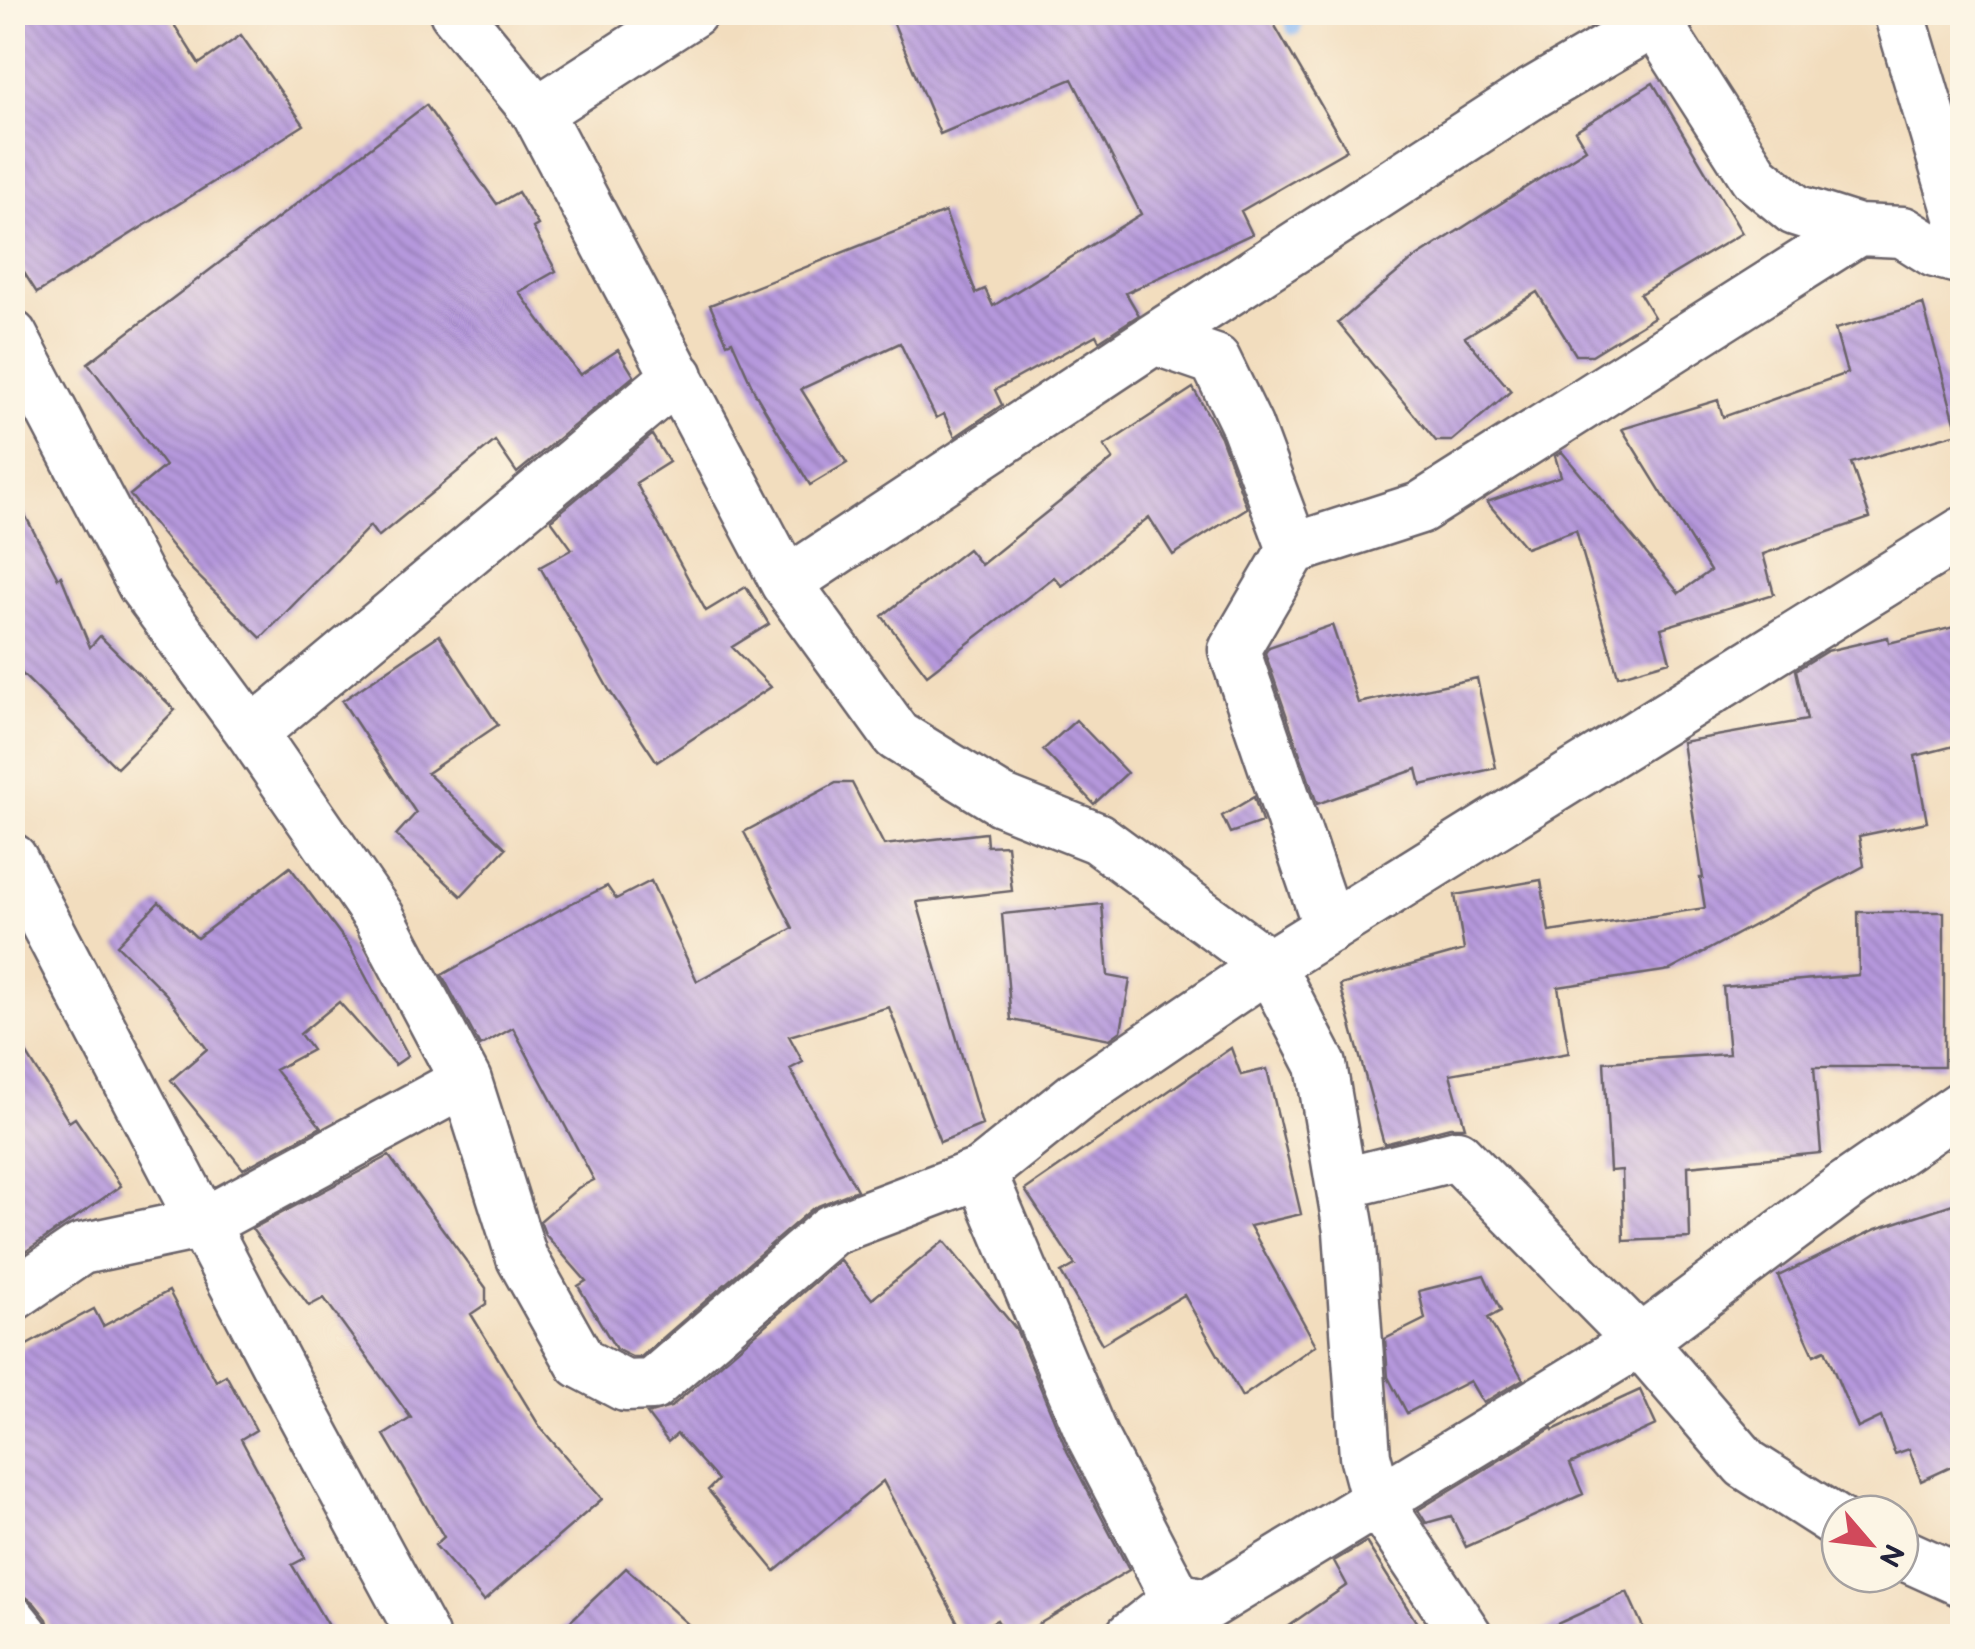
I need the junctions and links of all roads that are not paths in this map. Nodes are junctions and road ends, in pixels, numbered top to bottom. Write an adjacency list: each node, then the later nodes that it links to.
1 (455, 12): 5 (street)
2 (692, 12): 5 (street)
3 (1899, 12): 6 (street)
4 (1663, 17): 7 (street); 10 (street)
5 (538, 112): 11 (street)
6 (1962, 222)
7 (1858, 230): 8 (street); 13 (street)
8 (1962, 259)
9 (12, 336): 15 (street)
10 (1154, 338): 13 (street); 14 (street)
11 (678, 376): 14 (street); 15 (street)
12 (1962, 533): 17 (street)
13 (1293, 549): 17 (street)
14 (786, 583): 18 (street)
15 (252, 733): 19 (street)
16 (12, 859): 23 (street)
17 (1329, 928): 18 (street)
18 (1268, 965): 21 (street); 22 (street)
19 (466, 1080): 21 (street); 23 (street)
20 (1962, 1106): 25 (street)
21 (981, 1172): 30 (street)
22 (1341, 1184): 25 (street); 26 (street)
23 (204, 1223): 24 (street); 33 (street)
24 (12, 1296)
25 (1640, 1341): 26 (street); 27 (street)
26 (1377, 1502): 30 (street); 35 (street)
27 (1820, 1511)
28 (1920, 1561): 29 (street)
29 (1962, 1581)
30 (1180, 1598): 34 (street)
31 (12, 1621): 32 (street)
32 (24, 1636)
33 (424, 1636)
34 (1132, 1636)
35 (1467, 1636)

